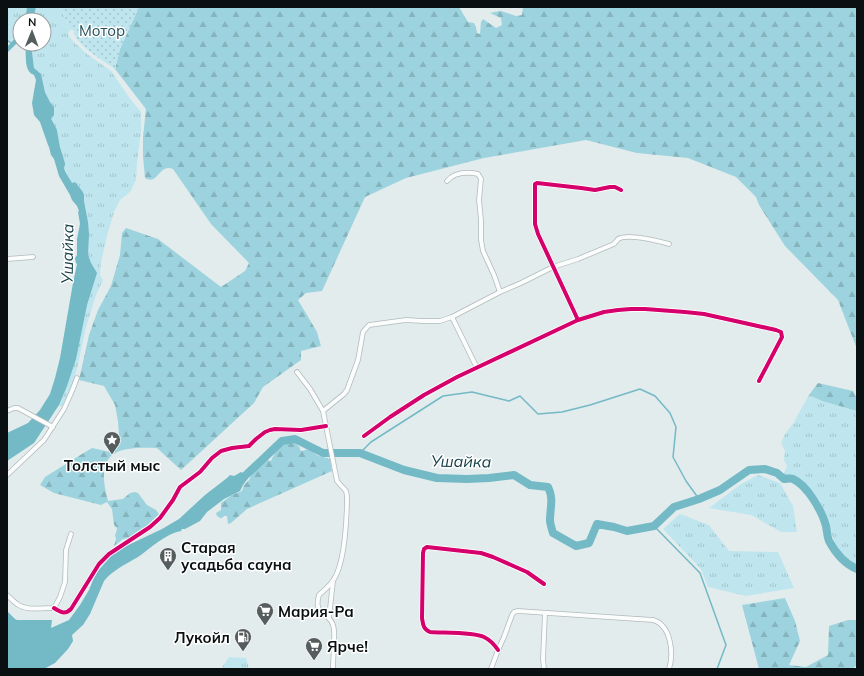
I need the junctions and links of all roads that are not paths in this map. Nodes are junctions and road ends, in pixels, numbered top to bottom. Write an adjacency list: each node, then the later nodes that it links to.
1 (447, 181): 7 (street)
2 (621, 190): 6 (street)
3 (669, 244): 6 (street)
4 (33, 257): 5 (street)
5 (7, 259)
6 (553, 267): 7 (street); 9 (street)
7 (500, 292): 8 (street)
8 (452, 317): 10 (street); 15 (street)
9 (578, 320): 10 (street); 13 (street)
10 (477, 368): 18 (street)
11 (297, 372): 15 (street)
12 (77, 378): 16 (street)
13 (759, 381)
14 (7, 411): 16 (street)
15 (323, 411): 17 (street)
16 (52, 426): 19 (street)
17 (326, 426): 21 (street); 24 (street)
18 (364, 436)
19 (7, 475)
20 (72, 534): 24 (street)
21 (334, 580): 26 (street); 26 (street)
22 (544, 584): 27 (street)
23 (7, 595): 24 (street)
24 (54, 608)
25 (545, 613): 27 (street); 30 (street); 31 (street)
26 (329, 618): 28 (street)
27 (498, 650): 29 (street)
28 (333, 669)
29 (491, 669)
30 (544, 669)
31 (669, 669)

